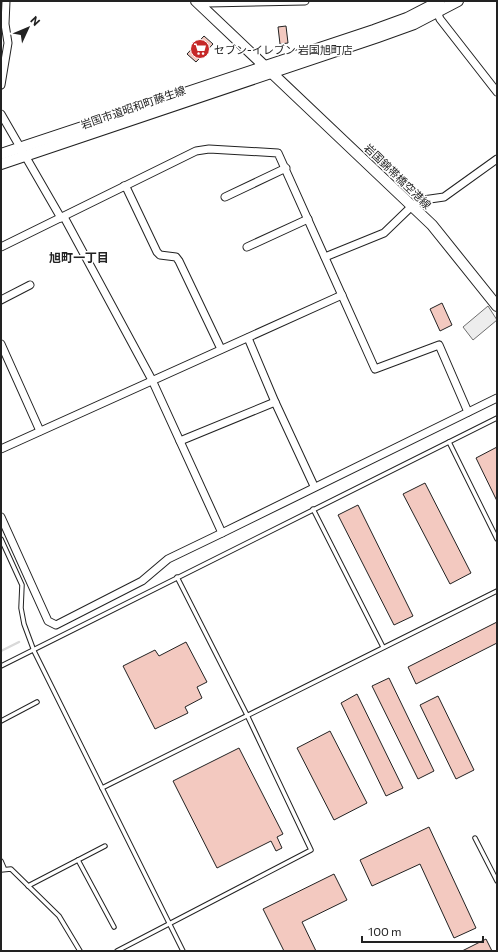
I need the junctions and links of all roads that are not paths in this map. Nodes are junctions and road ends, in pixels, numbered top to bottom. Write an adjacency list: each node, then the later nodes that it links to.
1 (305, 1): 4 (street)
2 (458, 1): 5 (main road)
3 (4, 3): 7 (street)
4 (200, 4): 6 (main road, 岩国錦帯橋空港線)
5 (435, 5): 6 (main road); 8 (street)
6 (268, 70): 10 (main road, 岩国市道昭和町藤生線); 17 (main road, 岩国錦帯橋空港線)
7 (1, 81)
8 (497, 92)
9 (1, 114): 10 (street)
10 (23, 152): 11 (main road, 岩国市道昭和町藤生線); 13 (main road, 岩国市道昭和町藤生線); 18 (street)
11 (1, 154)
12 (497, 159): 17 (street)
13 (1, 164)
14 (286, 168): 15 (street); 16 (street); 19 (street)
15 (124, 186): 18 (street); 29 (street)
16 (225, 197)
17 (412, 206): 22 (street); 26 (main road, 岩国錦帯橋空港線)
18 (62, 217): 20 (street); 30 (street)
19 (308, 219): 21 (street); 22 (street)
20 (1, 247)
21 (247, 247)
22 (325, 257): 24 (street)
23 (30, 285): 25 (street)
24 (342, 295): 27 (street); 33 (street)
25 (1, 300)
26 (497, 306)
27 (248, 338): 29 (street); 32 (street)
28 (1, 344): 35 (street)
29 (221, 349): 30 (street)
30 (152, 380): 35 (street); 36 (street)
31 (497, 398): 33 (street)
32 (275, 402): 36 (street); 39 (street)
33 (468, 412): 39 (street)
34 (497, 418): 37 (lane)
35 (40, 430): 38 (street)
36 (180, 441): 42 (street)
37 (449, 442): 40 (lane); 44 (lane)
38 (1, 449)
39 (314, 486): 42 (street)
40 (313, 509): 45 (lane); 47 (lane)
41 (1, 517): 42 (street)
42 (222, 533)
43 (1, 539): 48 (lane)
44 (497, 539)
45 (177, 577): 48 (lane); 51 (lane)
46 (497, 591): 47 (lane)
47 (383, 647): 51 (lane)
48 (34, 651): 49 (lane); 53 (lane)
49 (1, 666)
50 (37, 702): 52 (lane)
51 (247, 715): 53 (lane); 61 (lane)
52 (1, 721)
53 (102, 788): 61 (lane)
54 (475, 838): 59 (lane)
55 (105, 846): 56 (lane)
56 (78, 860): 60 (lane); 62 (lane)
57 (1, 861): 58 (lane)
58 (3, 869): 60 (lane)
59 (497, 881)
60 (28, 886): 63 (lane)
61 (170, 924): 64 (lane); 65 (lane)
62 (114, 927)
63 (80, 951)
64 (117, 951)
65 (183, 951)

